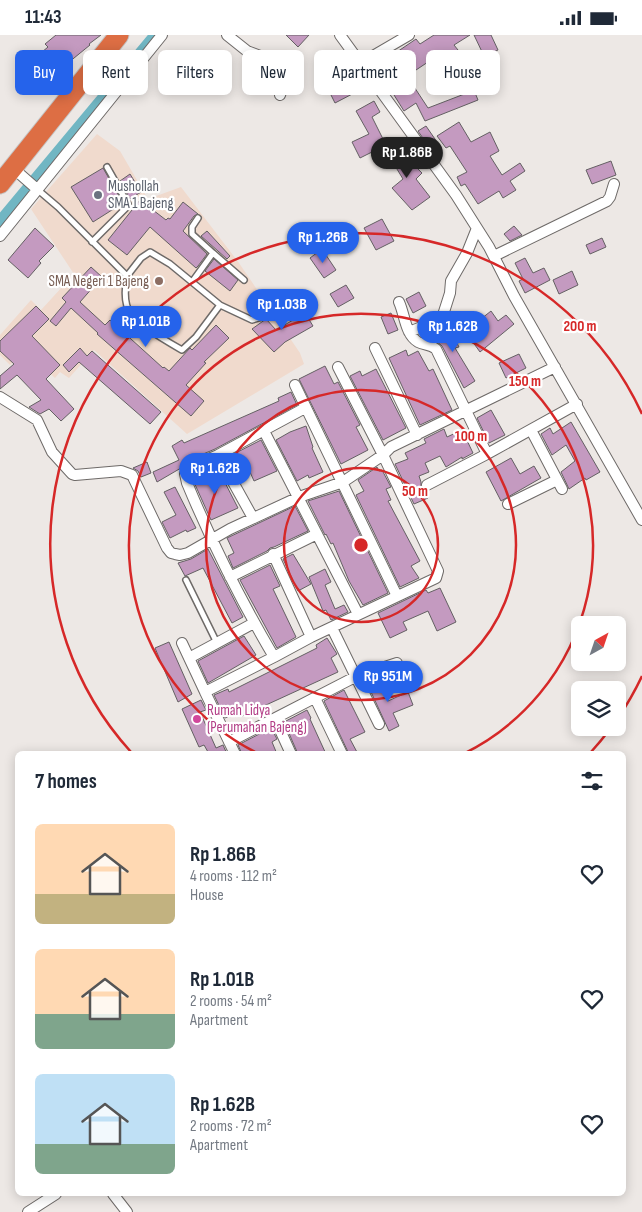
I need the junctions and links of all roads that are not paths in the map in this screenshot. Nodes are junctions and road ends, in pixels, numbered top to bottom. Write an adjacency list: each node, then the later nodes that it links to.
1 (119, 35): 11 (highway)
2 (162, 35): 14 (street)
3 (227, 35): 6 (street)
4 (340, 35): 7 (street)
5 (409, 35): 8 (street)
6 (246, 50)
7 (351, 50)
8 (383, 50)
9 (384, 95): 16 (street)
10 (106, 167): 18 (lane)
11 (17, 172): 12 (highway); 14 (street)
12 (0, 184)
13 (614, 185): 20 (street)
14 (36, 189): 17 (street); 18 (lane)
15 (198, 218): 19 (lane)
16 (477, 228): 20 (street); 27 (street)
17 (0, 236)
18 (92, 241): 21 (lane)
19 (212, 253): 22 (lane); 23 (lane)
20 (494, 257): 30 (street)
21 (127, 275): 23 (lane); 25 (lane)
22 (244, 280)
23 (192, 282): 25 (lane)
24 (399, 302): 27 (street)
25 (220, 305): 26 (lane)
26 (267, 311)
27 (409, 332): 35 (street)
28 (375, 348): 38 (street)
29 (338, 367): 41 (street)
30 (555, 367): 33 (street); 35 (street)
31 (295, 385): 34 (street)
32 (0, 397): 49 (street)
33 (577, 404): 36 (street); 47 (street)
34 (305, 408): 37 (street); 42 (street)
35 (465, 411): 38 (street); 39 (street)
36 (531, 430): 39 (street); 45 (street)
37 (264, 431): 40 (street); 44 (street)
38 (417, 435): 41 (street)
39 (487, 454): 43 (street)
40 (218, 455): 46 (street); 49 (street)
41 (383, 455): 42 (street); 53 (street)
42 (343, 481): 44 (street); 53 (street)
43 (427, 485)
44 (299, 497): 46 (street); 48 (street)
45 (508, 504)
46 (253, 518): 49 (street)
47 (642, 520)
48 (317, 534): 50 (street); 54 (street)
49 (211, 540): 51 (street)
50 (273, 555): 51 (street); 57 (street)
51 (230, 577): 55 (street)
52 (186, 581): 59 (lane)
53 (397, 596): 54 (street)
54 (358, 614): 56 (street)
55 (254, 623): 59 (street); 60 (street)
56 (332, 628): 57 (street); 63 (street)
57 (311, 637): 60 (street)
58 (182, 643): 61 (street)
59 (217, 643): 61 (street)
60 (274, 657): 64 (street)
61 (189, 658): 64 (street)
62 (398, 663): 63 (street)
63 (357, 676): 65 (street); 67 (street)
64 (205, 692): 68 (street)
65 (315, 698): 66 (street); 71 (street)
66 (275, 719): 68 (street); 70 (street)
67 (379, 723)
68 (229, 742): 69 (street)
69 (234, 751)
70 (290, 751)
71 (341, 751)
72 (53, 1196): 74 (street)
73 (114, 1196): 75 (street)
74 (28, 1212)
75 (126, 1212)

